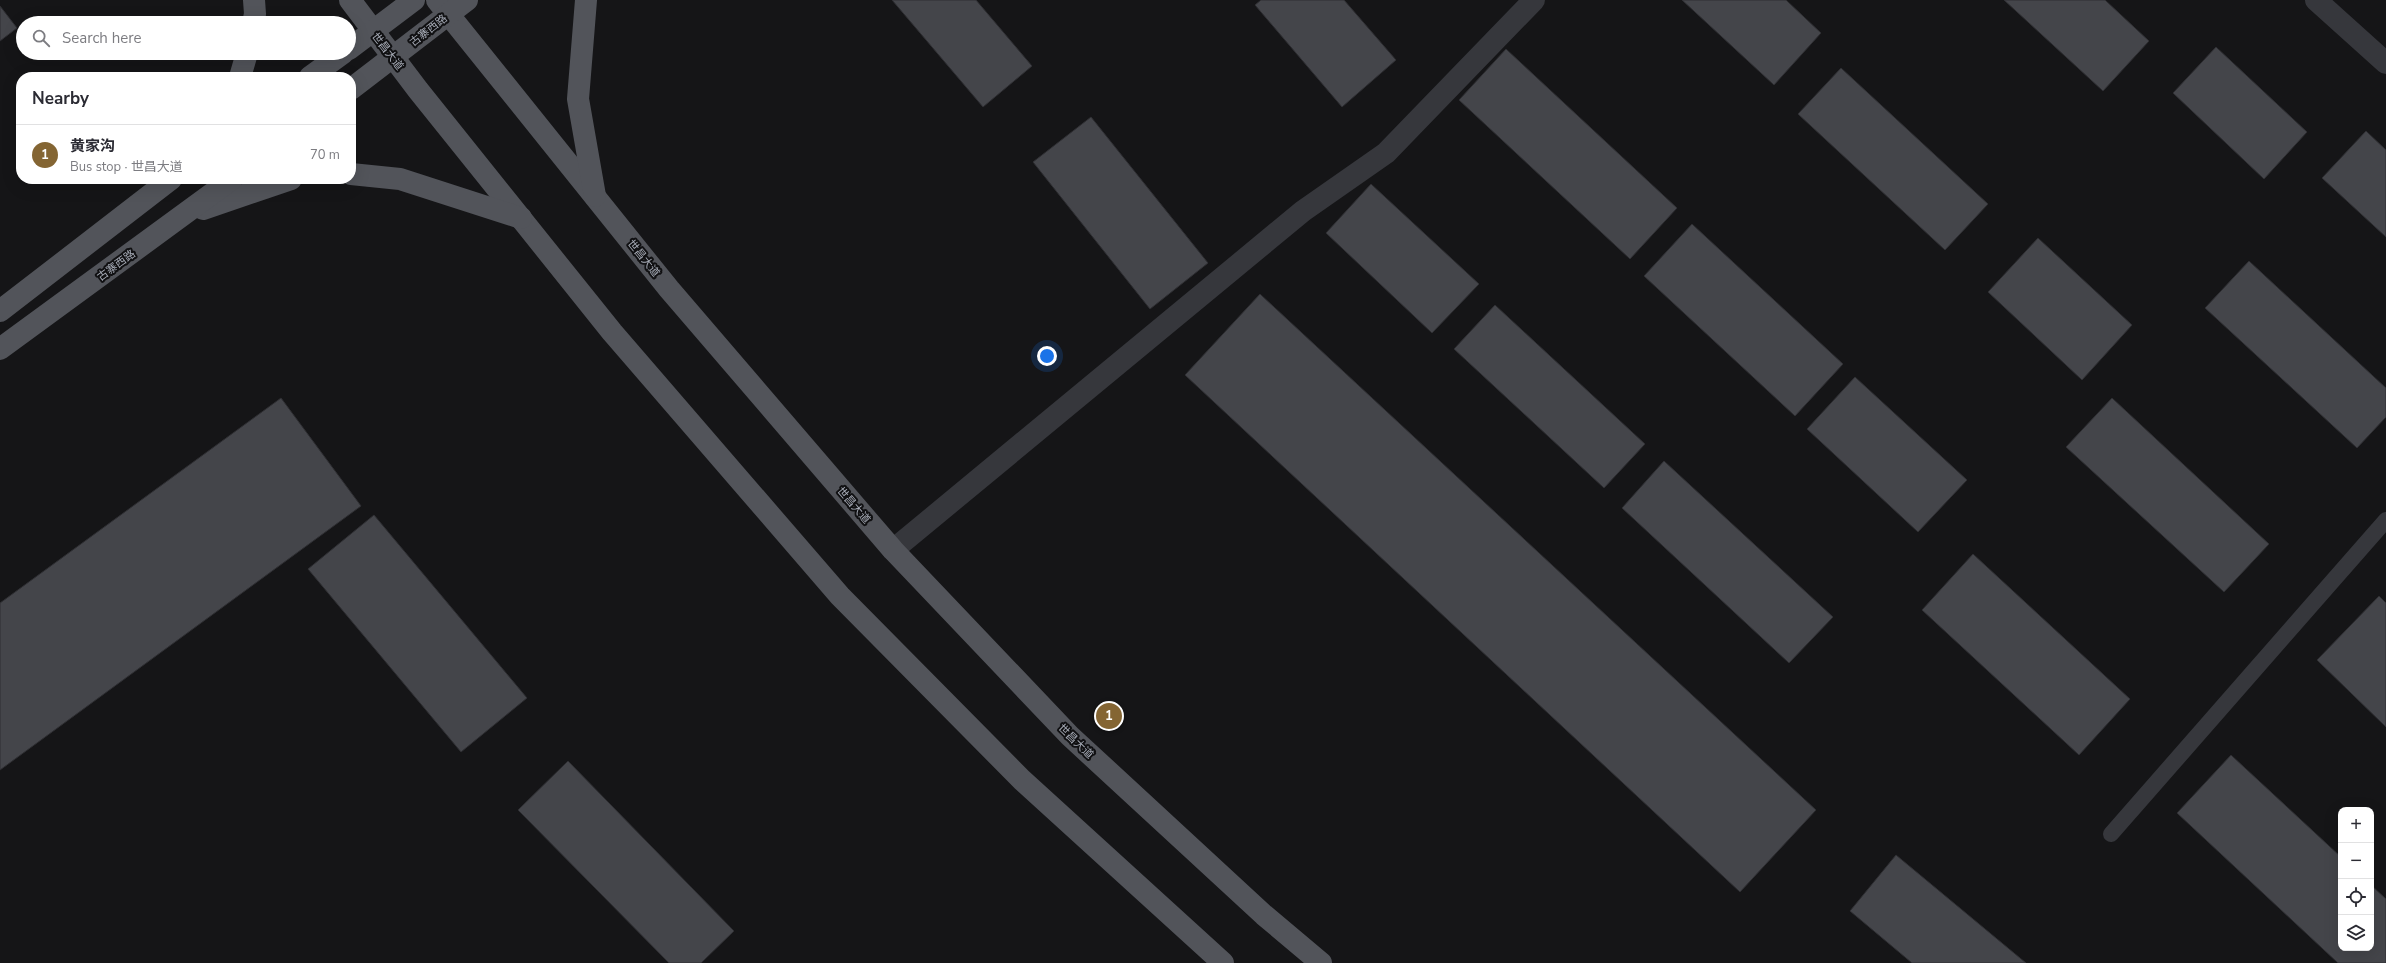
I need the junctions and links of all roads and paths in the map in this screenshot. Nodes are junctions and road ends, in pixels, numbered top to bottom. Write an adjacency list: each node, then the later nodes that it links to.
1 (254, 0): 9 (main road)
2 (350, 0): 10 (main road, 世昌大道)
3 (414, 0): 10 (main road)
4 (467, 0): 8 (main road, 古寨西路)
5 (586, 0): 23 (main road)
6 (1534, 0): 29 (street)
7 (2316, 0): 15 (street)
8 (443, 7): 12 (main road, 古寨西路); 23 (main road, 世昌大道)
9 (255, 16)
10 (373, 31): 11 (main road); 12 (main road, 世昌大道)
11 (356, 44)
12 (394, 57): 18 (main road, 古寨西路); 25 (main road, 世昌大道)
13 (245, 60): 16 (main road)
14 (333, 60): 17 (main road)
15 (2386, 63)
16 (241, 72)
17 (317, 72)
18 (356, 85)
19 (356, 175): 25 (main road)
20 (165, 184): 26 (main road)
21 (225, 184): 24 (main road, 古寨西路)
22 (275, 184): 24 (main road)
23 (595, 197): 29 (main road, 世昌大道)
24 (185, 215): 27 (main road, 古寨西路)
25 (520, 218): 31 (main road, 世昌大道)
26 (0, 311)
27 (0, 349)
28 (2386, 520): 30 (lane)
29 (893, 550): 32 (main road, 世昌大道)
30 (2111, 834)
31 (1224, 963)
32 (1321, 963)

